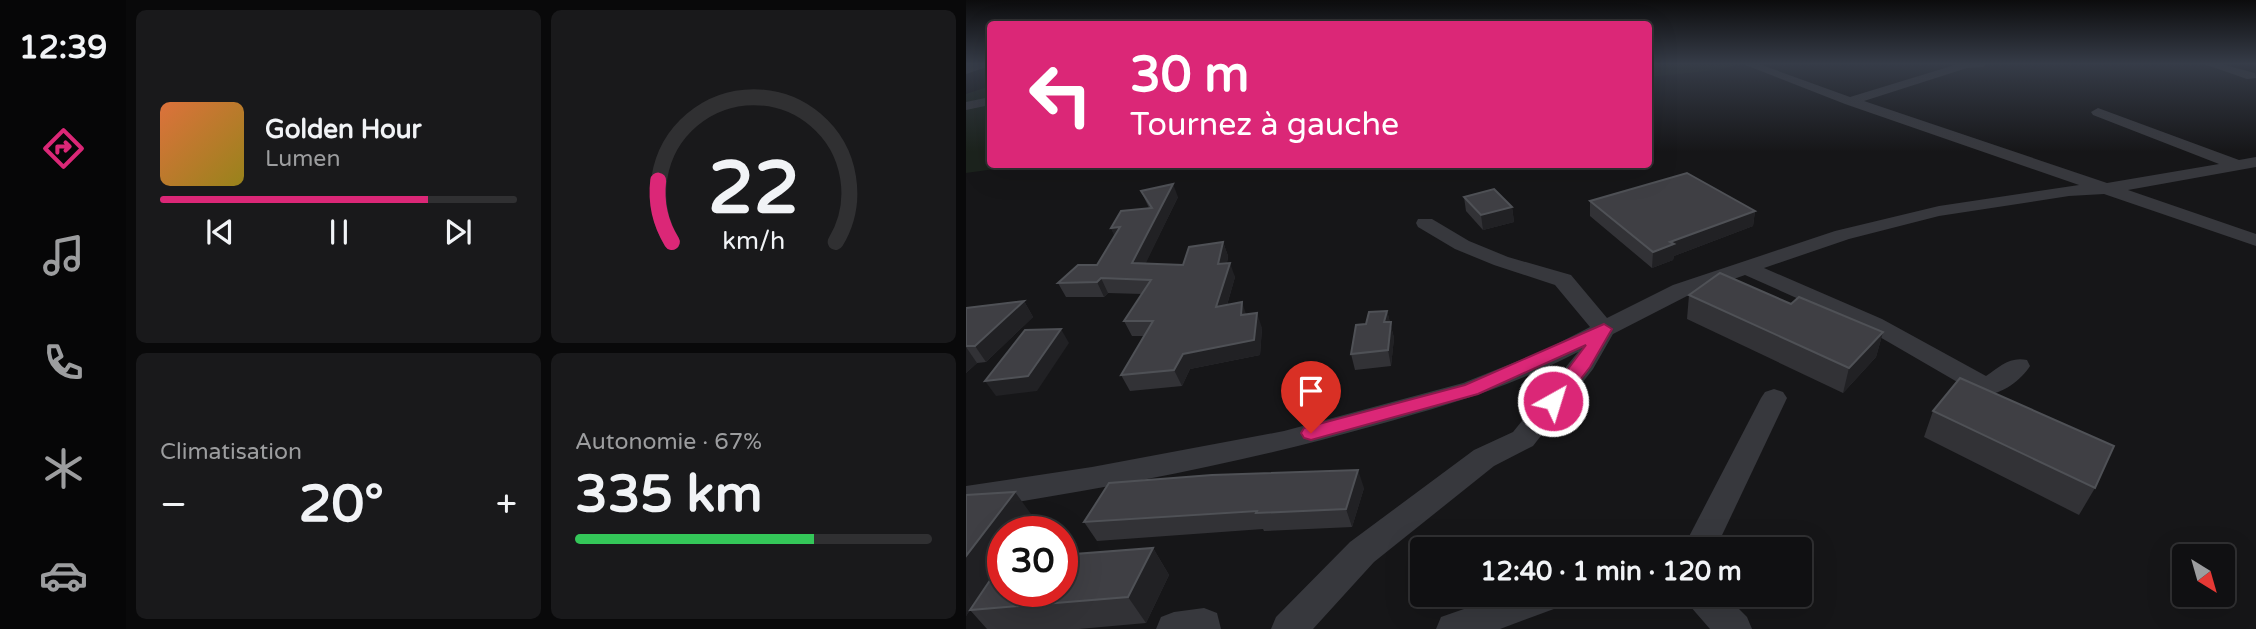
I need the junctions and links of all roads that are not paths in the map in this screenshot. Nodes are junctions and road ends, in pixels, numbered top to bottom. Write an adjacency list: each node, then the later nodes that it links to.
1 (1829, 93): 3 (street)
2 (1875, 93): 3 (street)
3 (1850, 101): 8 (street)
4 (987, 102): 5 (street)
5 (966, 106)
6 (2098, 112): 7 (street)
7 (2246, 164): 9 (street)
8 (2068, 183): 9 (street); 12 (street)
9 (2112, 188): 11 (street)
10 (1425, 223): 13 (street)
11 (2256, 240)
12 (1746, 268): 13 (street); 14 (street)
13 (1604, 329): 16 (street); 22 (street)
14 (2018, 366)
15 (1774, 398): 17 (street)
16 (966, 498)
17 (1704, 537)
18 (1516, 607): 23 (street)
19 (1713, 607): 24 (street)
20 (1174, 629): 21 (street)
21 (1203, 629)
22 (1289, 629)
23 (1454, 629)
24 (1734, 629)

